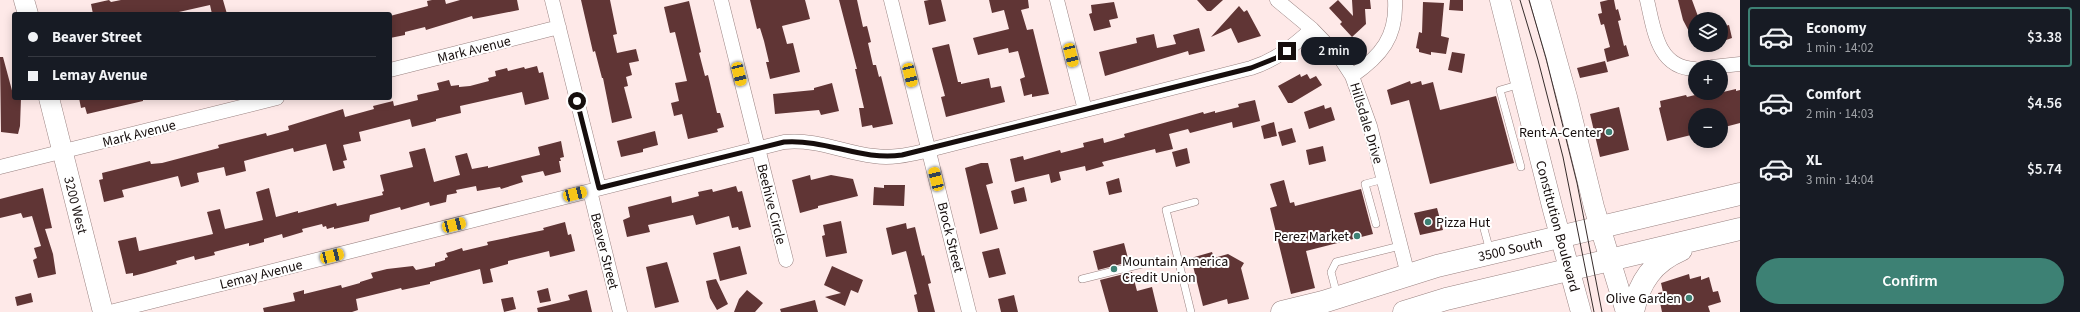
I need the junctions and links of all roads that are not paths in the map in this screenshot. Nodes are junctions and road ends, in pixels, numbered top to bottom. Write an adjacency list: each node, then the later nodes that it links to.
1 (24, 0): 11 (main road)
2 (552, 0): 12 (street, Beaver Street)
3 (721, 0): 23 (street, Beehive Circle)
4 (891, 0): 24 (street, Brock Street)
5 (1057, 0): 22 (street)
6 (1276, 0): 13 (street, Hillsdale Drive)
7 (1395, 0): 18 (street)
8 (1500, 0): 19 (main road, Constitution Boulevard)
9 (1540, 0): 33 (main road)
10 (1646, 0): 16 (street)
11 (27, 12)
12 (559, 28): 17 (street, Mark Avenue); 29 (street, Beaver Street)
13 (1312, 29): 18 (street, Hillsdale Drive); 22 (street, Lemay Avenue)
14 (1740, 64): 15 (street)
15 (1728, 65)
16 (1688, 68)
17 (392, 70)
18 (1352, 76): 28 (street, Hillsdale Drive)
19 (1521, 84): 27 (lane); 36 (main road, Constitution Boulevard)
20 (49, 100): 25 (main road, 3200 West)
21 (269, 100): 25 (street, Mark Avenue)
22 (1084, 110): 24 (street, Lemay Avenue)
23 (758, 148): 24 (street, Lemay Avenue); 29 (street, Lemay Avenue); 40 (street, Beehive Circle)
24 (929, 150): 51 (street, Brock Street)
25 (62, 152): 26 (street, Mark Avenue); 48 (main road, 3200 West)
26 (0, 167)
27 (1521, 168)
28 (1384, 179): 32 (lane); 38 (street, Hillsdale Drive)
29 (595, 190): 49 (street, Lemay Avenue); 50 (street, Beaver Street)
30 (1740, 194): 33 (main road, 3500 South)
31 (1196, 202): 52 (lane)
32 (1376, 224)
33 (1601, 227): 36 (main road, 3500 South); 42 (main road)
34 (1740, 229): 37 (main road)
35 (1484, 230): 39 (lane)
36 (1560, 237): 39 (main road, 3500 South); 43 (main road, Constitution Boulevard)
37 (1709, 237): 42 (main road); 56 (main road)
38 (1400, 246): 44 (street, Hillsdale Drive); 46 (lane)
39 (1490, 253): 44 (main road, 3500 South)
40 (786, 260)
41 (1154, 260): 45 (lane)
42 (1612, 260): 43 (main road); 55 (main road)
43 (1569, 270): 47 (main road); 54 (main road, Constitution Boulevard)
44 (1408, 275): 46 (main road, 3500 South)
45 (1082, 279)
46 (1337, 297): 53 (main road, 3500 South)
47 (1407, 311)
48 (103, 312)
49 (110, 312)
50 (620, 312)
51 (970, 312)
52 (1191, 312)
53 (1282, 312)
54 (1581, 312)
55 (1626, 312)
56 (1633, 312)

